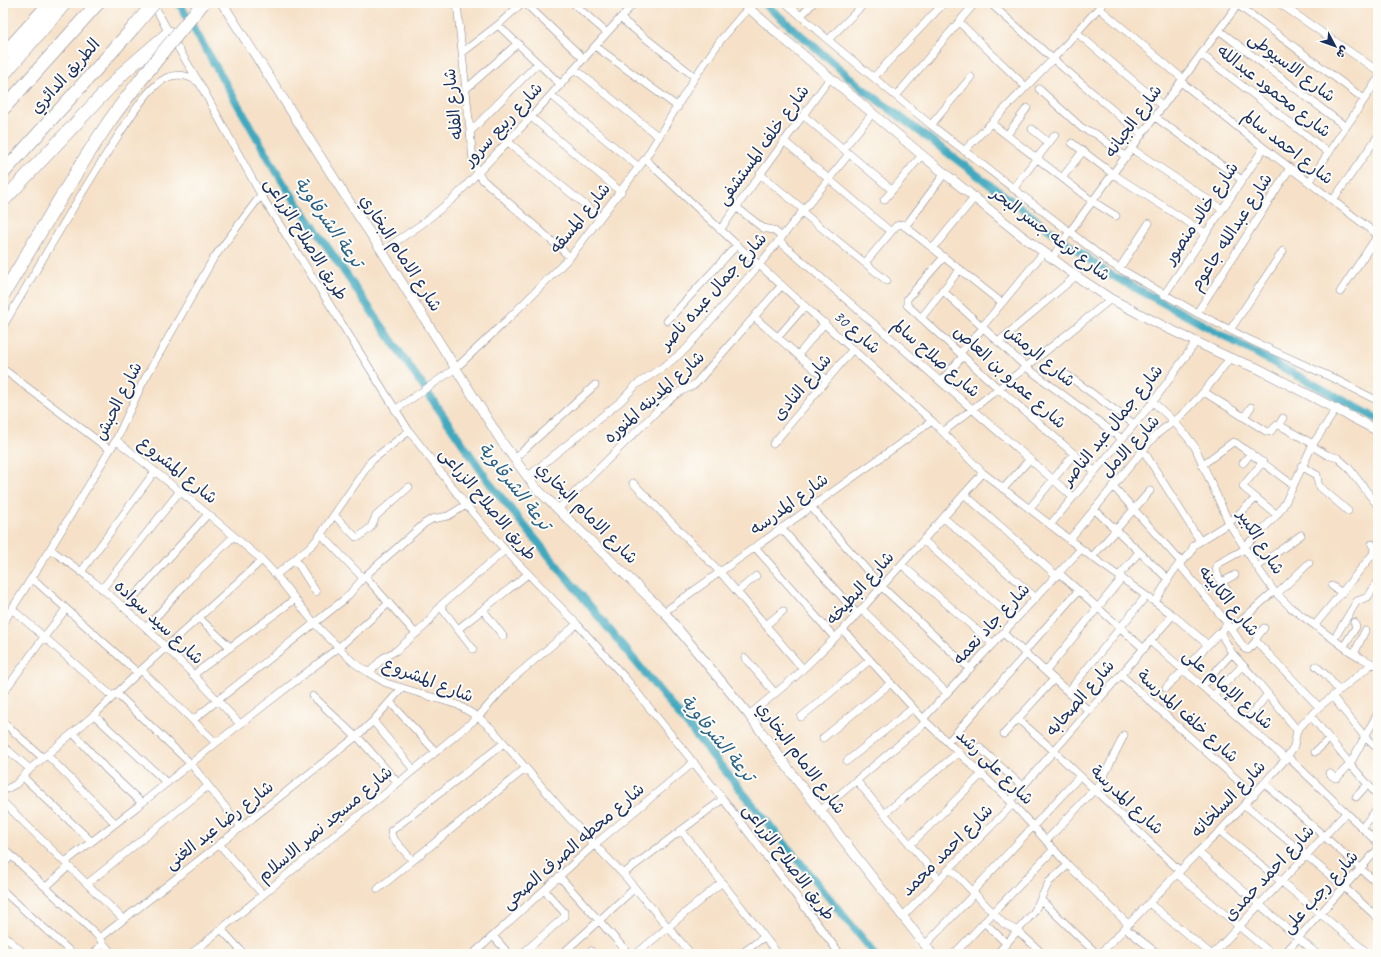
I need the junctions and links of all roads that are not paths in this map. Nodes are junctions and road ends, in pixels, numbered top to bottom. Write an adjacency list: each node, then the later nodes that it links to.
1 (50, 3): 34 (highway)
2 (65, 3): 40 (highway)
3 (98, 3): 58 (highway, الطريق الدائري)
4 (154, 3): 26 (street, طريق الاصلاح الزراعى); 90 (highway, الطريق الدائري, bridge)
5 (204, 3): 138 (highway, bridge)
6 (222, 3): 123 (street, شارع الامام البخاري)
7 (458, 3): 32 (street, شارع الفله)
8 (523, 3): 24 (street); 35 (street)
9 (573, 3): 27 (street)
10 (786, 3): 21 (street, شارع ترعه جسر البحر)
11 (813, 3): 21 (street)
12 (865, 3): 29 (street)
13 (944, 3): 42 (street)
14 (975, 3): 23 (street)
15 (990, 3): 36 (street)
16 (1279, 3): 39 (street)
17 (630, 4): 22 (street, شارع ربيع سرور)
18 (1102, 4): 28 (street); 46 (street, شارع احمد سالم)
19 (1239, 4): 25 (street, شارع الجبانه); 54 (street)
20 (746, 6): 41 (street, شارع المسقه); 43 (street, شارع ترعه جسر البحر)
21 (801, 16): 29 (street, شارع ترعه جسر البحر)
22 (620, 18): 27 (street, شارع ربيع سرور); 41 (street)
23 (959, 22): 49 (street); 53 (street)
24 (498, 25): 30 (street); 32 (street)
25 (1220, 31): 33 (street, شارع الجبانه); 65 (street, شارع الاسيوطى)
26 (169, 33): 47 (street, طريق الاصلاح الزراعى); 107 (highway)
27 (607, 33): 31 (street, شارع ربيع سرور)
28 (1076, 33): 36 (street); 55 (street)
29 (828, 40): 42 (street, شارع ترعه جسر البحر)
30 (518, 44): 37 (street); 50 (street)
31 (595, 46): 35 (street, شارع ربيع سرور); 56 (street)
32 (463, 52): 50 (street, شارع الفله)
33 (1201, 54): 46 (street, شارع الجبانه); 82 (street, شارع محمود عبدالله)
34 (3, 55)
35 (584, 58): 38 (street, شارع ربيع سرور)
36 (1053, 59): 49 (street); 70 (street)
37 (538, 63): 48 (street); 67 (street)
38 (574, 69): 48 (street, شارع ربيع سرور); 72 (street)
39 (1378, 71)
40 (3, 75)
41 (695, 77): 56 (street, شارع المسقه)
42 (874, 77): 53 (street, شارع ترعه جسر البحر)
43 (830, 78): 59 (street, شارع ترعه جسر البحر); 60 (street, شارع خلف المستشفى)
44 (970, 78): 64 (street)
45 (1378, 79): 54 (street)
46 (1182, 80): 55 (street, شارع الجبانه); 77 (street, شارع احمد سالم)
47 (200, 84): 102 (street, طريق الاصلاح الزراعى); 148 (street)
48 (561, 85): 52 (street, شارع ربيع سرور)
49 (1026, 87): 63 (street)
50 (466, 89): 67 (street, شارع الفله)
51 (1039, 89): 85 (street)
52 (551, 95): 61 (street, شارع ربيع سرور); 88 (street)
53 (896, 96): 64 (street, شارع ترعه جسر البحر)
54 (1364, 99): 65 (street)
55 (1163, 106): 62 (street, شارع الجبانه)
56 (678, 107): 72 (street, شارع المسقه)
57 (1027, 108): 68 (street)
58 (3, 109)
59 (873, 113): 78 (street); 84 (street, شارع ترعه جسر البحر)
60 (803, 115): 73 (street, شارع خلف المستشفى); 78 (street)
61 (531, 117): 74 (street, شارع ربيع سرور); 101 (street)
62 (1155, 117): 70 (street, شارع الجبانه); 97 (street)
63 (991, 123): 68 (street); 80 (street)
64 (931, 124): 80 (street, شارع ترعه جسر البحر)
65 (1346, 127): 82 (street)
66 (1032, 130): 75 (street)
67 (470, 132): 92 (street, شارع الفله)
68 (1007, 135): 86 (street)
69 (1055, 135): 75 (street)
70 (1142, 135): 79 (street, شارع الجبانه)
71 (1378, 136): 105 (street)
72 (659, 137): 87 (street, شارع المسقه)
73 (784, 141): 93 (street, شارع خلف المستشفى); 96 (street)
74 (508, 142): 92 (street, شارع ربيع سرور); 112 (street)
75 (1049, 143): 86 (street)
76 (1072, 143): 81 (street)
77 (1264, 148): 89 (street, شارع احمد سالم); 97 (street, شارع خالد منصور)
78 (843, 149): 83 (street)
79 (1132, 149): 85 (street, شارع الجبانه); 109 (street)
80 (964, 151): 99 (street, شارع ترعه جسر البحر)
81 (1083, 151): 94 (street); 95 (street)
82 (1329, 153): 98 (street)
83 (849, 154): 96 (street, شارع جمال عبده ناصر); 100 (street)
84 (922, 154): 91 (street, شارع ترعه جسر البحر); 100 (street)
85 (1126, 157): 94 (street, شارع الجبانه)
86 (1037, 158): 95 (street); 99 (street)
87 (645, 159): 88 (street, شارع المسقه); 115 (street, شارع 30)
88 (639, 167): 101 (street, شارع المسقه)
89 (1290, 168): 98 (street, شارع احمد سالم); 143 (street, شارع عبدالله جاعوم)
90 (3, 173)
91 (945, 173): 103 (street, شارع ترعه جسر البحر); 114 (street)
92 (479, 174): 123 (street, شارع ربيع سرور); 127 (street, شارع الفله)
93 (760, 174): 108 (street, شارع خلف المستشفى); 110 (street)
94 (1113, 174): 106 (street, شارع الجبانه); 117 (street)
95 (1062, 178): 106 (street)
96 (829, 179): 110 (street, شارع جمال عبده ناصر); 116 (street)
97 (1242, 180): 109 (street, شارع خالد منصور)
98 (1309, 182): 105 (street, شارع احمد سالم)
99 (1013, 189): 118 (street, شارع ترعه جسر البحر)
100 (892, 190): 104 (street)
101 (621, 192): 112 (street, شارع المسقه)
102 (261, 195): 172 (street, طريق الاصلاح الزراعى); 183 (street, شارع الحبش)
103 (975, 197): 122 (street); 125 (street, شارع ترعه جسر البحر)
104 (884, 200)
105 (1333, 200): 119 (street, شارع احمد سالم)
106 (1092, 201): 111 (street); 118 (street, شارع الجبانه)
107 (3, 202)
108 (736, 207): 115 (street, شارع خلف المستشفى); 120 (street, شارع صلاح سالم)
109 (1222, 209): 117 (street, شارع خالد منصور)
110 (803, 211): 120 (street, شارع جمال عبده ناصر); 129 (street)
111 (1116, 216)
112 (600, 217): 127 (street, شارع المسقه)
113 (1149, 223): 131 (street)
114 (904, 226): 116 (street); 122 (street)
115 (720, 230): 121 (street, شارع 30)
116 (891, 232): 129 (street)
117 (1205, 233): 139 (street, شارع خالد منصور)
118 (1068, 235): 126 (street, شارع الجبانه); 131 (street, شارع ترعه جسر البحر)
119 (1378, 235): 137 (street)
120 (781, 239): 130 (street, شارع جمال عبده ناصر); 163 (street, شارع صلاح سالم)
121 (737, 245): 130 (street, شارع 30); 146 (street)
122 (933, 248): 128 (street)
123 (382, 251): 160 (street, شارع الامام البخاري)
124 (1283, 251): 150 (street)
125 (1044, 252): 126 (street, شارع ترعه جسر البحر); 141 (street)
126 (1055, 254): 133 (street, شارع ترعه جسر البحر)
127 (570, 257): 160 (street, شارع المسقه)
128 (944, 257): 132 (street); 145 (street, شارع عمرو بن العاص)
129 (864, 263): 134 (street)
130 (759, 265): 135 (street, شارع 30); 199 (street, شارع جمال عبده ناصر)
131 (1119, 268): 139 (street, شارع ترعه جسر البحر)
132 (960, 269): 136 (street); 141 (street)
133 (1076, 276): 140 (street, شارع ترعه جسر البحر); 152 (street)
134 (887, 281)
135 (782, 286): 142 (street, شارع 30); 144 (street, شارع المدينه المنوره)
136 (942, 290): 145 (street); 149 (street, شارع الرمش)
137 (1340, 292)
138 (3, 295)
139 (1164, 295): 143 (street, شارع ترعه جسر البحر)
140 (1111, 299): 153 (street, شارع ترعه جسر البحر); 158 (street)
141 (1002, 303): 149 (street)
142 (805, 306): 147 (street, شارع 30); 151 (street)
143 (1197, 313): 150 (street, شارع ترعه جسر البحر)
144 (754, 316): 151 (street); 214 (street, شارع المدينه المنوره)
145 (921, 318): 155 (street, شارع عمرو بن العاص)
146 (667, 321)
147 (825, 323): 154 (street, شارع 30); 156 (street)
148 (3, 326)
149 (983, 327): 152 (street, شارع الرمش); 155 (street)
150 (1230, 330): 167 (street, شارع ترعه جسر البحر)
151 (778, 337): 156 (street)
152 (998, 342): 158 (street, شارع الرمش)
153 (1196, 342): 157 (street, شارع ترعه جسر البحر); 168 (street, شارع جمال عبد الناصر)
154 (853, 349): 162 (street, شارع النادى); 175 (street, شارع 30)
155 (961, 354): 163 (street); 165 (street, شارع عمرو بن العاص)
156 (798, 355): 162 (street)
157 (1230, 358): 166 (street, شارع الامل); 170 (street, شارع ترعه جسر البحر)
158 (1026, 367): 165 (street); 182 (street, شارع الرمش)
159 (3, 368): 186 (street)
160 (456, 368): 172 (street, شارع المسقه); 190 (street, شارع الامام البخاري)
161 (1066, 375): 177 (street)
162 (827, 380): 184 (street, شارع النادى)
163 (941, 381): 171 (street, شارع صلاح سالم)
164 (595, 385): 190 (street)
165 (999, 389): 171 (street); 189 (street, شارع عمرو بن العاص)
166 (1204, 392): 173 (street); 176 (street, شارع الامل)
167 (1378, 401)
168 (1153, 402): 176 (street, شارع الكبير); 177 (street, شارع جمال عبد الناصر)
169 (1251, 407): 173 (street)
170 (1337, 408): 179 (street, شارع ترعه جسر البحر); 185 (street)
171 (972, 409): 181 (street); 191 (street, شارع صلاح سالم)
172 (396, 410): 180 (street, طريق الاصلاح الزراعى)
173 (1244, 417): 178 (street)
174 (1283, 418): 178 (street)
175 (932, 421): 181 (street, شارع 30); 213 (street, شارع المدرسه)
176 (1174, 421): 187 (street, شارع الامل); 194 (street, شارع الكبير)
177 (1134, 424): 182 (street, شارع جمال عبد الناصر)
178 (1279, 425): 185 (street)
179 (1378, 431)
180 (409, 432): 211 (street, طريق الاصلاح الزراعى); 221 (street)
181 (943, 432): 198 (street, شارع 30)
182 (1122, 439): 197 (street, شارع جمال عبد الناصر)
183 (116, 440): 186 (street, شارع الحبش); 196 (street, شارع المشروع)
184 (773, 444)
185 (1312, 445): 195 (street); 212 (street)
186 (110, 450): 236 (street, شارع الحبش)
187 (1143, 450): 203 (street, شارع الامل); 232 (street)
188 (1251, 453): 192 (street); 193 (street); 194 (street)
189 (1074, 454): 197 (street, شارع عمرو بن العاص); 200 (street)
190 (514, 459): 199 (street, شارع الامام البخاري)
191 (1029, 460): 200 (street, شارع صلاح سالم); 205 (street)
192 (1263, 462): 202 (street); 210 (street)
193 (1243, 463)
194 (1202, 465): 223 (street, شارع الكبير)
195 (1301, 466): 202 (street); 218 (street)
196 (155, 471): 206 (street, شارع المشروع); 247 (street)
197 (1094, 471): 209 (street, شارع جمال عبد الناصر)
198 (983, 473): 205 (street, شارع 30); 208 (street, شارع البطيخه)
199 (527, 477): 214 (street, شارع الامام البخاري)
200 (1053, 480): 209 (street, شارع صلاح سالم); 215 (street)
201 (633, 484): 248 (street)
202 (1293, 485): 220 (street)
203 (1113, 486): 216 (street, شارع الكابينه); 217 (street, شارع الامل)
204 (409, 487): 221 (street)
205 (1004, 489): 215 (street, شارع 30)
206 (180, 491): 219 (street, شارع المشروع); 262 (street)
207 (1150, 491): 216 (street)
208 (964, 494): 222 (street, شارع البطيخه); 250 (street)
209 (1073, 497): 224 (street, شارع جمال عبد الناصر)
210 (1256, 498): 220 (street); 223 (street)
211 (466, 505): 238 (street, طريق الاصلاح الزراعى); 254 (street)
212 (1378, 506)
213 (811, 507): 225 (street, شارع المدرسه); 261 (street)
214 (558, 509): 281 (street, شارع الامام البخاري)
215 (1029, 509): 224 (street, شارع 30)
216 (1134, 509): 226 (street); 243 (street, شارع الكابينه)
217 (1094, 510): 226 (street); 231 (street, شارع الامل)
218 (1348, 511)
219 (208, 514): 229 (street, شارع المشروع); 275 (street)
220 (1277, 515): 235 (street)
221 (335, 516): 227 (street)
222 (944, 518): 230 (street, شارع البطيخه); 271 (street)
223 (1230, 523): 232 (street); 235 (street, شارع الكبير)
224 (1050, 525): 231 (street)
225 (781, 528): 234 (street, شارع المدرسه); 282 (street)
226 (1116, 530): 239 (street); 240 (street)
227 (321, 534): 241 (street); 254 (street)
228 (1301, 535): 246 (street)
229 (234, 536): 242 (street, شارع المشروع); 293 (street)
230 (923, 540): 245 (street, شارع البطيخه); 285 (street)
231 (1069, 540): 237 (street)
232 (1200, 540): 243 (street)
233 (1372, 544): 267 (street)
234 (755, 547): 248 (street, شارع المدرسه); 304 (street)
235 (1244, 548): 246 (street, شارع الكبير); 259 (street)
236 (50, 549): 247 (street, شارع سيد سواده); 256 (street, شارع الحبش)
237 (1082, 549): 240 (street); 250 (street, شارع جاد نعمه)
238 (505, 550): 249 (street, طريق الاصلاح الزراعى); 274 (street)
239 (1139, 552): 255 (street); 257 (street)
240 (1092, 557): 255 (street)
241 (295, 559): 251 (street); 264 (street)
242 (262, 560): 251 (street, شارع المشروع); 284 (street)
243 (1180, 563): 257 (street); 292 (street, شارع الكابينه)
244 (1309, 563): 266 (street)
245 (902, 565): 261 (street, شارع البطيخه); 308 (street)
246 (1257, 567): 266 (street, شارع الكبير)
247 (81, 572): 262 (street, شارع سيد سواده)
248 (720, 572): 265 (street); 281 (street, شارع المدرسه)
249 (528, 574): 279 (street); 289 (street, طريق الاصلاح الزراعى)
250 (1058, 574): 263 (street); 271 (street, شارع جاد نعمه)
251 (276, 575): 270 (street, شارع المشروع)
252 (1235, 575): 259 (street)
253 (756, 576): 265 (street)
254 (364, 577): 273 (street); 288 (street)
255 (1120, 577): 269 (street); 276 (street)
256 (32, 578): 277 (street, شارع الحبش); 278 (street)
257 (1168, 579): 272 (street)
258 (1378, 581): 305 (street)
259 (1222, 582): 268 (street)
260 (1332, 586): 267 (street)
261 (882, 587): 282 (street, شارع البطيخه); 325 (street)
262 (102, 589): 275 (street, شارع سيد سواده)
263 (1078, 590): 276 (street); 316 (street)
264 (316, 592)
265 (737, 592): 290 (street)
266 (1275, 592): 291 (street, شارع الكبير); 292 (street)
267 (1342, 593): 291 (street)
268 (1230, 594)
269 (1146, 596): 272 (street); 294 (street)
270 (295, 598): 288 (street, شارع المشروع); 312 (street)
271 (1036, 598): 285 (street, شارع جاد نعمه)
272 (1155, 602): 283 (street)
273 (389, 603): 301 (street); 313 (street)
274 (440, 606): 296 (street); 301 (street)
275 (124, 608): 293 (street, شارع سيد سواده)
276 (1098, 608): 294 (street); 328 (street)
277 (12, 609): 287 (street, شارع الحبش); 303 (street)
278 (66, 609): 303 (street); 327 (street)
279 (483, 610): 296 (street); 302 (street)
280 (783, 611): 290 (street)
281 (664, 612): 354 (street, شارع الامام البخاري)
282 (860, 612): 297 (street, شارع البطيخه); 341 (street)
283 (1173, 615): 307 (street, شارع الصحابه); 309 (street)
284 (199, 618): 311 (street); 312 (street)
285 (1015, 620): 300 (street, شارع جاد نعمه)
286 (1354, 622): 310 (street)
287 (3, 623)
288 (315, 624): 313 (street, شارع المشروع); 347 (street)
289 (577, 624): 356 (street, شارع مسجد نصر الاسلام); 386 (street, طريق الاصلاح الزراعى)
290 (766, 625): 324 (street)
291 (1315, 625): 305 (street, شارع الكبير)
292 (1230, 626): 299 (street); 306 (street, شارع الكابينه)
293 (146, 628): 311 (street, شارع سيد سواده)
294 (1120, 628): 314 (street); 338 (street)
295 (1264, 628): 306 (street)
296 (458, 629): 315 (street)
297 (844, 630): 304 (street, شارع البطيخه); 320 (street, شارع على رشد)
298 (1365, 631): 318 (street)
299 (1220, 632): 309 (street); 317 (street)
300 (1003, 633): 308 (street, شارع جاد نعمه); 316 (street)
301 (416, 634): 329 (street)
302 (503, 636)
303 (44, 637): 339 (street); 343 (street)
304 (834, 638): 324 (street, شارع البطيخه)
305 (1334, 640): 310 (street, شارع الكبير)
306 (1256, 641): 349 (street)
307 (1150, 642): 314 (street, شارع الصحابه); 326 (street, شارع الإمام على)
308 (993, 644): 325 (street, شارع جاد نعمه)
309 (1208, 645): 326 (street)
310 (1344, 646): 318 (street, شارع الكبير)
311 (166, 647): 327 (street); 331 (street, شارع سيد سواده)
312 (230, 647): 331 (street)
313 (338, 648): 329 (street, شارع المشروع); 364 (street)
314 (1144, 648): 330 (street, شارع الصحابه)
315 (473, 649)
316 (1025, 653): 328 (street); 373 (street)
317 (1232, 653): 321 (street); 334 (street)
318 (1354, 654): 322 (street, شارع الكبير)
319 (745, 658): 340 (street)
320 (870, 660): 333 (street, شارع على رشد); 357 (street)
321 (1243, 665): 342 (street); 345 (street)
322 (1375, 665): 337 (street)
323 (1316, 666): 337 (street)
324 (803, 669): 340 (street, شارع البطيخه)
325 (970, 669): 341 (street, شارع جاد نعمه)
326 (1184, 670): 334 (street, شارع الإمام على); 336 (street)
327 (140, 671): 343 (street); 359 (street)
328 (1046, 671): 332 (street)
329 (369, 673): 335 (street, شارع المشروع)
330 (1121, 674): 351 (street, شارع الصحابه); 405 (street, شارع خلف المدرسة)
331 (193, 675): 347 (street, شارع سيد سواده)
332 (1054, 679): 338 (street); 358 (street)
333 (891, 683): 350 (street, شارع على رشد); 371 (street)
334 (1202, 686): 345 (street, شارع الإمام على)
335 (402, 688): 348 (street, شارع رضا عبد الغنى); 356 (street, شارع المشروع)
336 (1166, 688)
337 (1339, 691): 346 (street)
338 (1068, 692): 351 (street)
339 (3, 693)
340 (775, 693): 354 (street, شارع البطيخه)
341 (946, 693): 361 (street, شارع جاد نعمه)
342 (1268, 694): 363 (street); 365 (street)
343 (115, 695): 353 (street); 387 (street)
344 (313, 696): 369 (street)
345 (1213, 696): 363 (street, شارع الإمام على)
346 (1332, 696): 349 (street); 370 (street)
347 (218, 700): 359 (street); 364 (street, شارع سيد سواده)
348 (390, 702): 360 (street, شارع رضا عبد الغنى); 380 (street)
349 (1319, 707): 355 (street)
350 (913, 708): 361 (street, شارع على رشد); 385 (street)
351 (1089, 711): 379 (street, شارع الصحابه)
352 (1378, 712): 370 (street)
353 (94, 715): 366 (street); 397 (street)
354 (749, 715): 414 (street, شارع الامام البخاري)
355 (1311, 716): 365 (street); 372 (street)
356 (478, 717): 375 (street, شارع المشروع); 380 (street, شارع مسجد نصر الاسلام)
357 (801, 717)
358 (1018, 719): 367 (street); 379 (street, شارع المدرسة)
359 (193, 720): 374 (street)
360 (373, 721): 369 (street, شارع رضا عبد الغنى); 391 (street)
361 (925, 721): 373 (street, شارع على رشد); 396 (street, شارع جاد نعمه)
362 (3, 722): 383 (street)
363 (1245, 722): 384 (street, شارع الإمام على)
364 (240, 724): 374 (street)
365 (1297, 730): 384 (street, شارع السلخانه)
366 (73, 733): 383 (street); 410 (street)
367 (1004, 734)
368 (1124, 735): 404 (street)
369 (356, 736): 398 (street); 418 (street, شارع رضا عبد الغنى)
370 (1365, 737): 378 (street); 388 (street)
371 (823, 738)
372 (1330, 739): 382 (street); 388 (street)
373 (948, 742): 381 (street, شارع على رشد)
374 (216, 743): 387 (street)
375 (504, 743): 389 (street, شارع المشروع); 436 (street)
376 (3, 746): 390 (street)
377 (979, 747): 402 (street)
378 (1378, 749)
379 (1054, 751): 394 (street, شارع المدرسة); 402 (street, شارع الصحابه)
380 (436, 752): 391 (street, شارع مسجد نصر الاسلام)
381 (959, 752): 393 (street, شارع على رشد); 416 (street)
382 (1315, 752)
383 (45, 756): 390 (street); 417 (street)
384 (1287, 758): 399 (street, شارع السلخانه); 415 (street, شارع الإمام على)
385 (847, 761)
386 (694, 762): 408 (street, طريق الاصلاح الزراعى); 428 (street, شارع محطه الصرف الصحى)
387 (191, 764): 397 (street); 401 (street)
388 (1350, 764): 392 (street); 400 (street)
389 (526, 768): 428 (street, شارع المشروع); 436 (street)
390 (30, 769): 395 (street)
391 (414, 770): 398 (street, شارع مسجد نصر الاسلام)
392 (1329, 773)
393 (982, 774): 411 (street, شارع على رشد); 429 (street)
394 (1080, 776): 404 (street, شارع المدرسة); 419 (street)
395 (23, 777): 403 (street); 424 (street)
396 (856, 780): 414 (street, شارع جاد نعمه); 416 (street)
397 (167, 783): 410 (street)
398 (398, 783): 457 (street, شارع مسجد نصر الاسلام)
399 (1264, 783): 405 (street, شارع السلخانه); 423 (street)
400 (1368, 784): 406 (street); 407 (street)
401 (208, 786): 418 (street); 448 (street)
402 (1022, 786): 411 (street, شارع الصحابه)
403 (3, 791)
404 (1096, 791): 425 (street); 442 (street, شارع المدرسة)
405 (1254, 795): 412 (street, شارع السلخانه)
406 (1378, 796)
407 (1356, 797)
408 (723, 799): 421 (street); 497 (street, طريق الاصلاح الزراعى)
409 (3, 802): 437 (street)
410 (142, 803): 417 (street)
411 (1012, 803): 419 (street, شارع على رشد); 440 (street, شارع احمد محمد)
412 (1245, 805): 422 (street, شارع السلخانه); 435 (street)
413 (1378, 808): 420 (street)
414 (820, 810): 463 (street, شارع الامام البخاري)
415 (1346, 813): 420 (street, شارع الإمام على); 423 (street, شارع احمد حمدى)
416 (884, 814): 429 (street)
417 (115, 823): 424 (street)
418 (241, 827): 427 (street, شارع رضا عبد الغنى)
419 (1033, 827): 425 (street, شارع على رشد); 456 (street)
420 (1362, 828): 426 (street, شارع الإمام على)
421 (680, 830): 443 (street); 446 (street)
422 (1220, 832): 433 (street, شارع السلخانه); 447 (street)
423 (1324, 836): 435 (street, شارع احمد حمدى); 441 (street)
424 (91, 841): 437 (street)
425 (1046, 841): 432 (street, شارع على رشد)
426 (1378, 843)
427 (219, 844): 457 (street); 465 (street, شارع رضا عبد الغنى)
428 (594, 845): 443 (street, شارع المشروع); 444 (street, شارع محطه الصرف الصحى)
429 (910, 845): 445 (street)
430 (3, 848): 434 (street)
431 (1378, 849): 441 (street, شارع رجب على)
432 (1054, 850): 438 (street, شارع على رشد); 461 (street)
433 (1198, 852): 442 (street, شارع السلخانه); 460 (street)
434 (11, 855): 439 (street); 450 (street)
435 (1306, 856): 447 (street, شارع احمد حمدى); 451 (street)
436 (412, 860): 453 (street)
437 (67, 864): 448 (street); 450 (street)
438 (1068, 865): 458 (street); 469 (street, شارع على رشد)
439 (3, 866)
440 (950, 868): 445 (street, شارع احمد محمد); 456 (street)
441 (1361, 868): 449 (street); 451 (street, شارع رجب على)
442 (1178, 872): 459 (street, شارع السلخانه); 470 (street, شارع المدرسة)
443 (623, 874): 452 (street, شارع المشروع)
444 (559, 876): 454 (street, شارع محطه الصرف الصحى); 466 (street)
445 (939, 879): 463 (street, شارع احمد محمد)
446 (722, 882): 468 (street); 475 (street)
447 (1281, 882): 460 (street, شارع احمد حمدى); 462 (street)
448 (87, 884): 465 (street)
449 (1378, 884)
450 (46, 887): 477 (street)
451 (1344, 887): 462 (street, شارع رجب على); 464 (street)
452 (635, 888): 466 (street); 468 (street, شارع المشروع)
453 (378, 889)
454 (544, 890): 474 (street, شارع محطه الصرف الصحى); 491 (street)
455 (3, 891): 485 (street)
456 (974, 892): 461 (street); 479 (street)
457 (263, 895): 471 (street, شارع مسجد نصر الاسلام)
458 (1041, 900): 472 (street); 483 (street)
459 (1149, 903): 469 (street, شارع السلخانه); 503 (street)
460 (1260, 904): 470 (street, شارع احمد حمدى); 476 (street)
461 (993, 913): 467 (street); 472 (street)
462 (1320, 914): 476 (street, شارع رجب على); 507 (street)
463 (903, 916): 479 (street, شارع الامام البخاري)
464 (1378, 918)
465 (123, 920): 477 (street, شارع رضا عبد الغنى)
466 (599, 921): 492 (street); 493 (street)
467 (984, 922): 478 (street); 499 (street)
468 (668, 926): 482 (street, شارع المشروع); 494 (street)
469 (1126, 926): 483 (street, شارع السلخانه); 502 (street, شارع على رشد)
470 (1239, 926): 503 (street, شارع احمد حمدى); 504 (street, شارع المدرسة)
471 (221, 929): 480 (street, شارع مسجد نصر الاسلام); 481 (street)
472 (1018, 931): 478 (street); 501 (street)
473 (3, 935): 484 (street)
474 (493, 936): 489 (street, شارع محطه الصرف الصحى); 490 (street)
475 (764, 937): 495 (street); 496 (street)
476 (1298, 938): 505 (street, شارع رجب على); 506 (street)
477 (101, 940): 486 (street, شارع رضا عبد الغنى); 487 (street)
478 (1007, 944): 500 (street)
479 (925, 945): 498 (street, شارع الامام البخاري)
480 (196, 952)
481 (241, 952): 488 (street)
482 (690, 953)
483 (1103, 953)
484 (25, 954)
485 (73, 954)
486 (94, 954)
487 (112, 954)
488 (233, 954)
489 (473, 954)
490 (509, 954)
491 (522, 954)
492 (562, 954)
493 (629, 954)
494 (636, 954)
495 (741, 954)
496 (778, 954)
497 (840, 954)
498 (932, 954)
499 (954, 954)
500 (997, 954)
501 (1043, 954)
502 (1158, 954)
503 (1212, 954)
504 (1272, 954)
505 (1284, 954)
506 (1317, 954)
507 (1369, 954)

